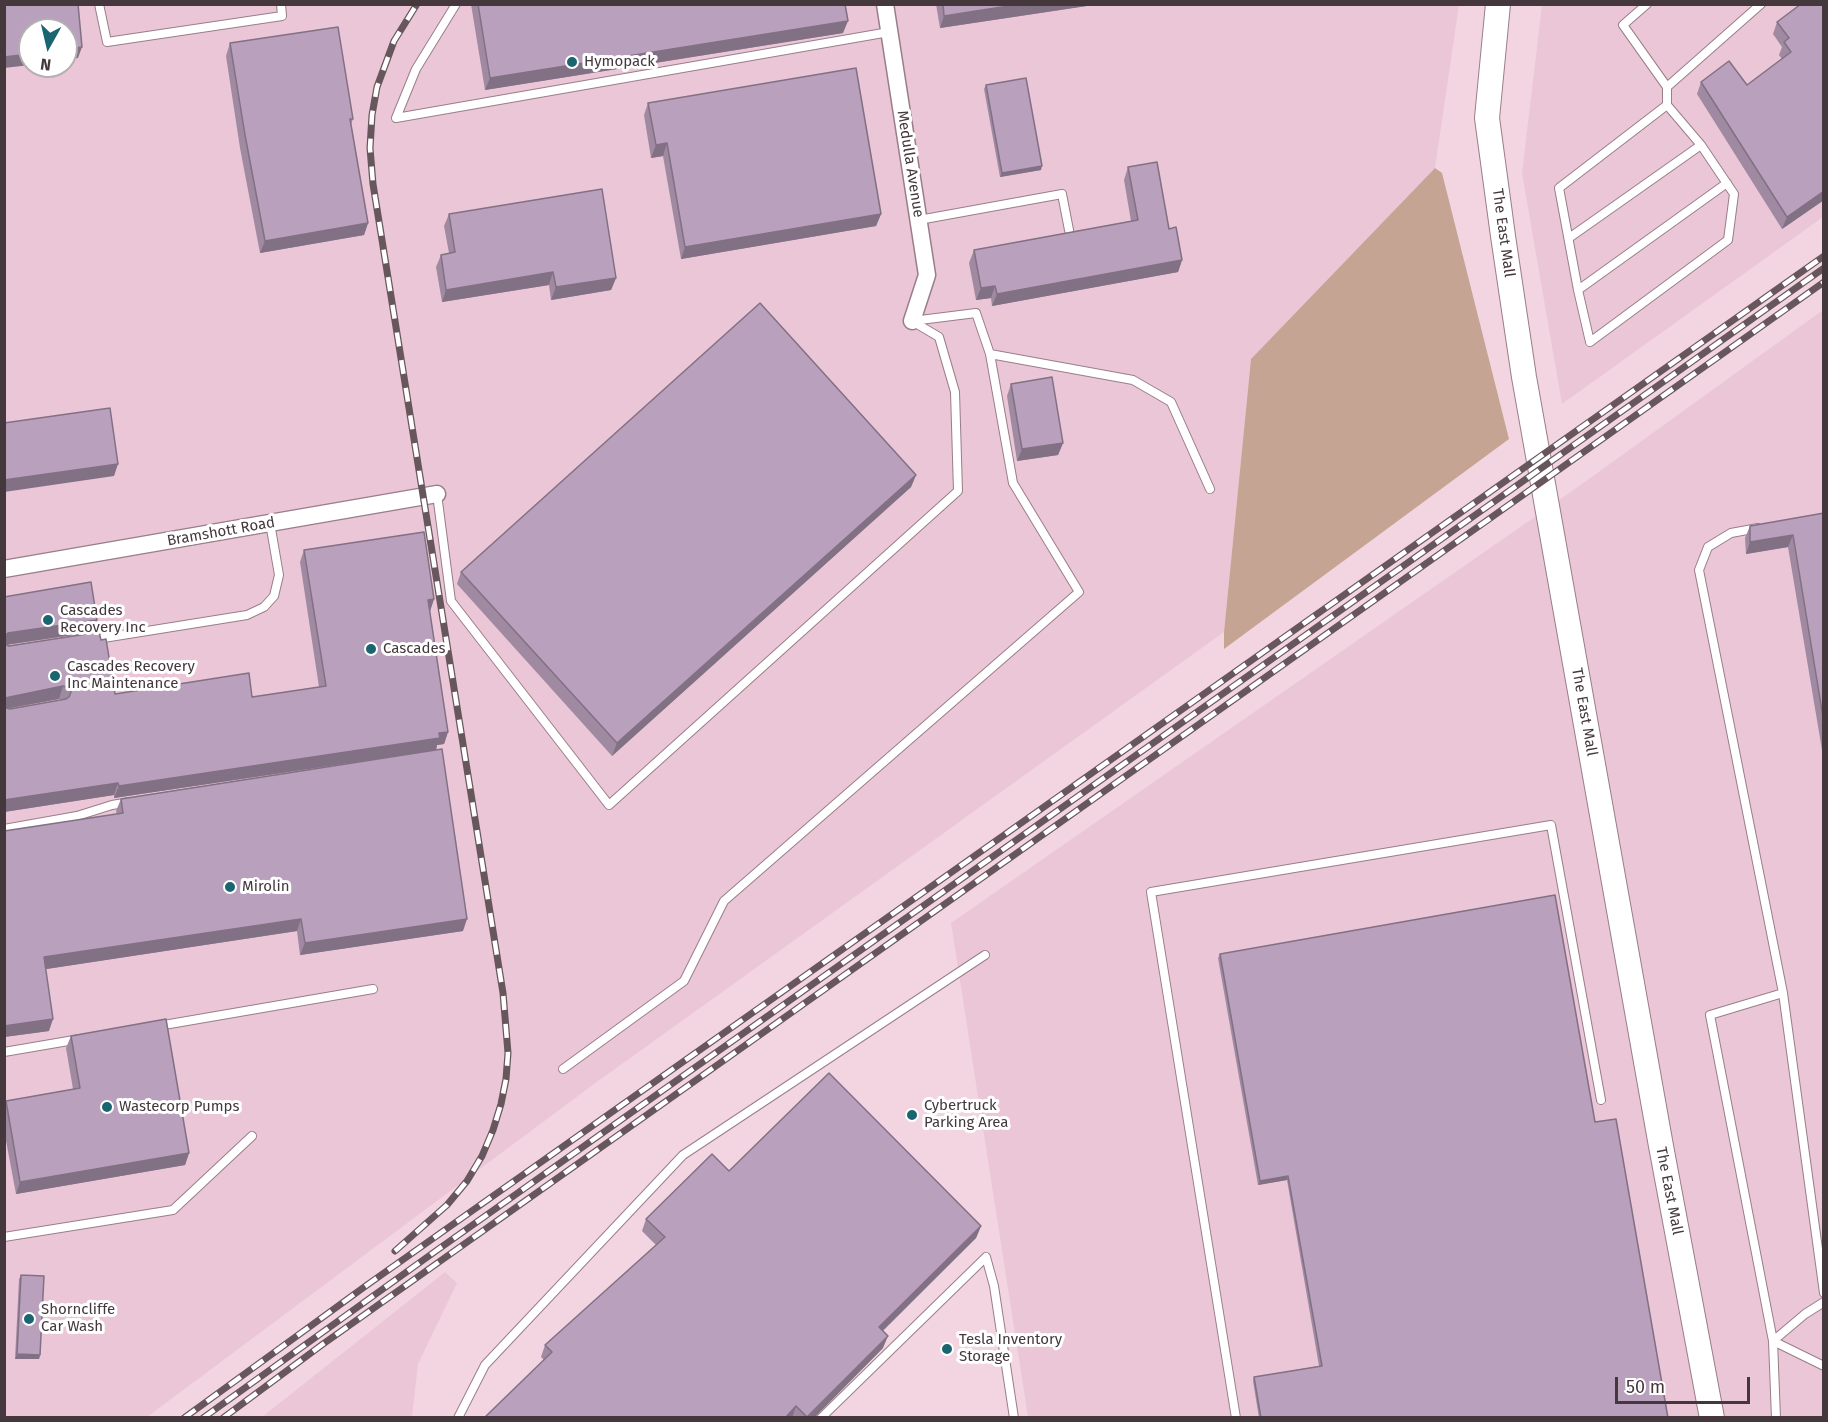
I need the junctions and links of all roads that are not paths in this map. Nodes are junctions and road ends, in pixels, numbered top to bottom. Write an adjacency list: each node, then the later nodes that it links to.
1 (99, 4): 2 (lane)
2 (280, 4)
3 (456, 4): 8 (lane)
4 (885, 4): 8 (street, Medulla Avenue)
5 (1498, 4): 45 (main road, The East Mall)
6 (1647, 4): 9 (lane)
7 (1761, 4): 9 (lane)
8 (889, 32): 13 (street, Medulla Avenue)
9 (1667, 87): 10 (lane)
10 (1667, 105): 11 (lane); 15 (lane)
11 (1701, 145): 12 (lane); 15 (lane)
12 (1727, 183): 16 (lane); 16 (lane)
13 (919, 220): 14 (lane); 17 (street, Medulla Avenue)
14 (1069, 230)
15 (1569, 238): 16 (lane)
16 (1578, 290)
17 (912, 321): 18 (lane); 20 (lane)
18 (990, 354): 19 (lane); 33 (lane)
19 (1210, 489)
20 (436, 494): 21 (street, Bramshott Road)
21 (270, 524): 23 (street, Bramshott Road); 24 (lane)
22 (1765, 526): 29 (lane)
23 (4, 568)
24 (81, 641)
25 (135, 801): 26 (lane)
26 (4, 829)
27 (985, 955): 41 (lane)
28 (373, 989): 30 (lane)
29 (1783, 993): 37 (lane); 39 (lane)
30 (154, 1026)
31 (85, 1038): 32 (lane)
32 (4, 1052)
33 (563, 1069)
34 (1602, 1100): 44 (lane)
35 (252, 1136): 36 (lane)
36 (4, 1237)
37 (1824, 1293)
38 (1824, 1302): 39 (lane)
39 (1773, 1341): 40 (lane); 46 (lane)
40 (1824, 1366)
41 (458, 1418)
42 (821, 1418): 43 (lane)
43 (1014, 1418)
44 (1236, 1418)
45 (1712, 1418)
46 (1776, 1418)

